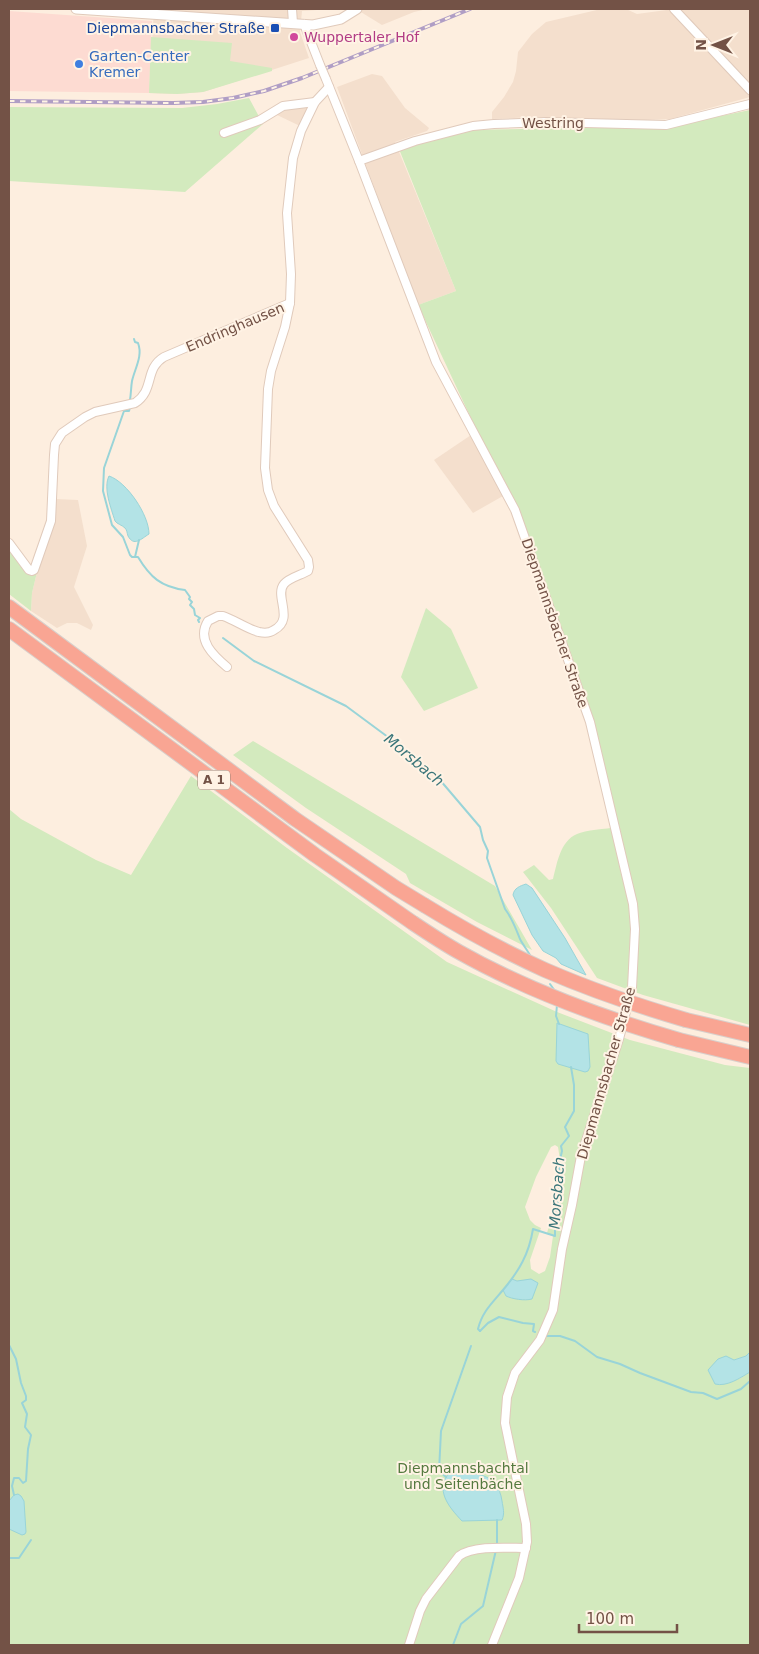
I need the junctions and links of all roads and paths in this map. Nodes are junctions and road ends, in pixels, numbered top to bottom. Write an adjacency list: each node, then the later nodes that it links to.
1 (76, 9): 5 (street)
2 (292, 9): 5 (street)
3 (357, 9): 6 (street)
4 (674, 9): 8 (street)
5 (293, 23): 6 (street)
6 (304, 24): 7 (street, Diepmannsbacher Straße, bridge)
7 (328, 84): 9 (street); 12 (street, Diepmannsbacher Straße)
8 (750, 88)
9 (315, 102): 11 (street); 13 (street)
10 (750, 104): 12 (street, Westring)
11 (224, 133)
12 (359, 161): 20 (street, Diepmannsbacher Straße)
13 (290, 304): 14 (street, Endringhausen); 17 (street, Endringhausen)
14 (9, 543)
15 (9, 607): 18 (highway, A 1, bridge)
16 (9, 629): 19 (highway, A 1, bridge)
17 (228, 667)
18 (750, 1035)
19 (750, 1057)
20 (526, 1548): 21 (street); 22 (street, Diepmannsbacher Straße)
21 (409, 1645)
22 (492, 1645)

